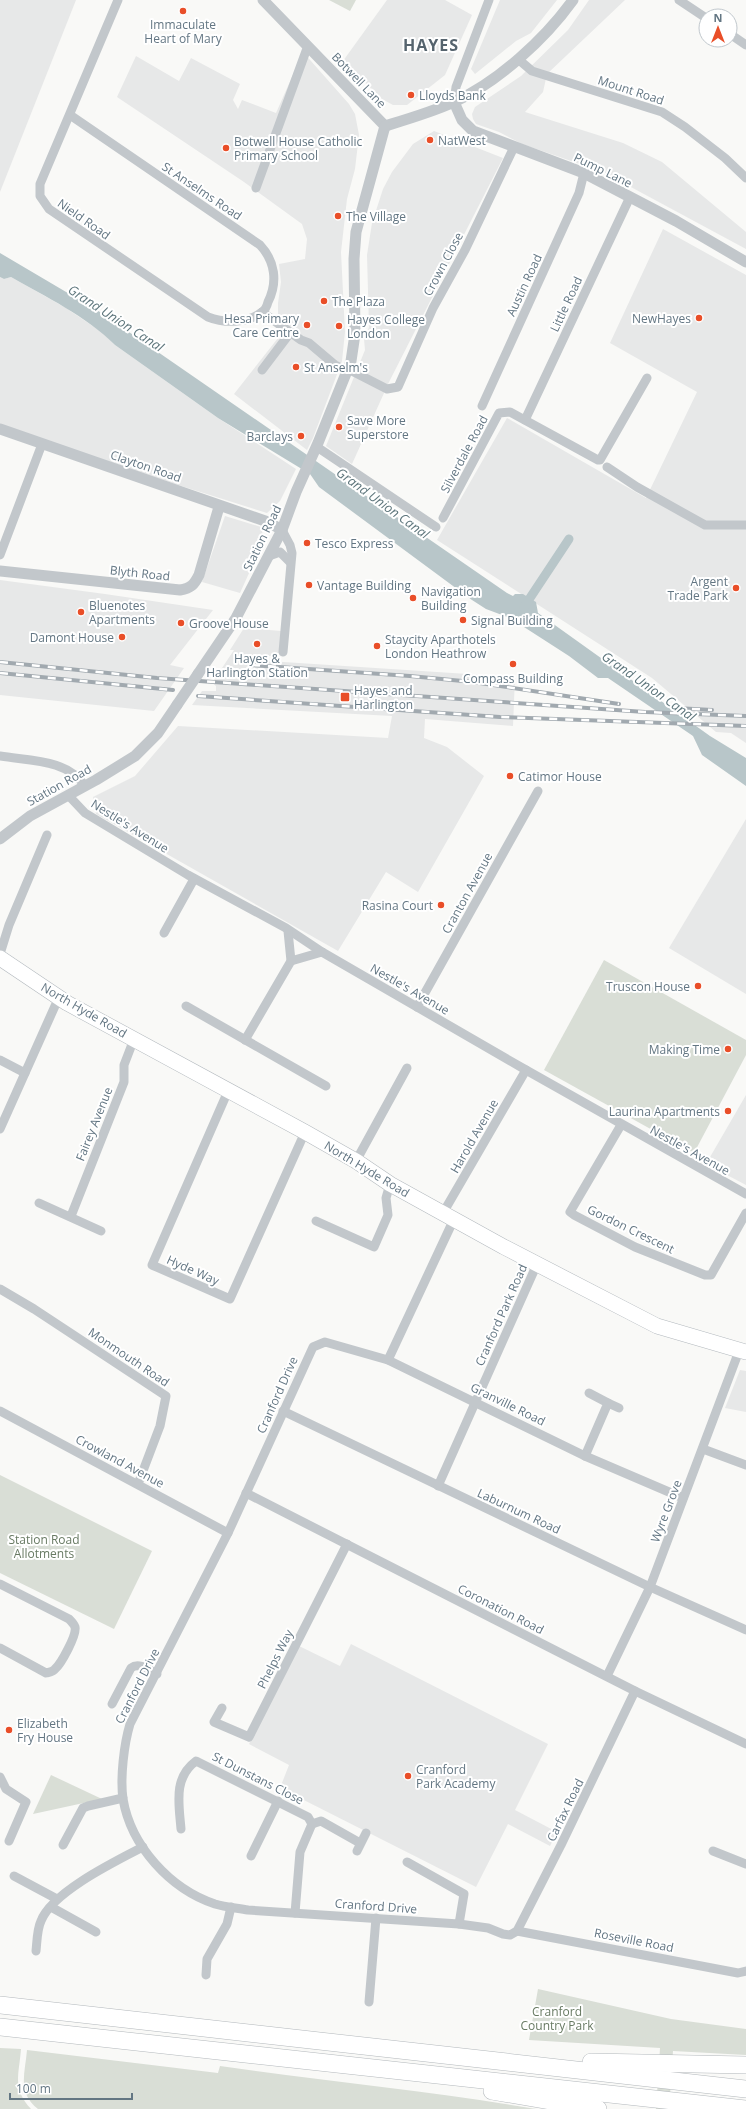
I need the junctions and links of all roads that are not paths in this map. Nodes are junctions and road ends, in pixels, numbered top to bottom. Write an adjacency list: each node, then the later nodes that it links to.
1 (118, 0): 10 (street, Nield Road)
2 (263, 0): 7 (street, Botwell Lane)
3 (489, 0): 9 (street)
4 (573, 0): 8 (street, Botwell Lane)
5 (679, 0): 6 (street)
6 (698, 13)
7 (309, 46): 11 (street, Botwell Lane); 15 (street)
8 (518, 59): 9 (street, Botwell Lane); 14 (street, Mount Road)
9 (454, 102): 11 (street, Botwell Lane); 12 (street, Pump Lane)
10 (70, 115): 18 (street, St Anselms Road); 18 (street, Nield Road)
11 (385, 126): 21 (street, Station Road)
12 (514, 147): 13 (street, Pump Lane); 21 (street, Crown Close)
13 (584, 173): 16 (street, Pump Lane); 23 (street, Austin Road)
14 (746, 178)
15 (256, 188)
16 (630, 197): 17 (street, Pump Lane); 24 (street, Little Road)
17 (746, 262)
18 (262, 312): 19 (street)
19 (290, 333): 20 (street); 21 (street)
20 (262, 370)
21 (348, 370): 27 (street, Station Road)
22 (647, 378): 24 (street, Silverdale Road)
23 (482, 406)
24 (525, 420): 30 (street, Silverdale Road)
25 (0, 429): 26 (street, Clayton Road)
26 (42, 444): 29 (street, Clayton Road); 34 (street)
27 (315, 451): 32 (street); 33 (street, Station Road)
28 (607, 467): 31 (street)
29 (219, 507): 33 (street, Clayton Road); 37 (street, Blyth Road)
30 (443, 518)
31 (746, 526)
32 (436, 528)
33 (282, 530): 35 (street, Station Road); 36 (street)
34 (0, 555)
35 (269, 556): 36 (street); 40 (street, Station Road, bridge)
36 (290, 562): 38 (street)
37 (0, 571)
38 (283, 652)
39 (0, 756): 40 (street)
40 (85, 786): 42 (street, Station Road)
41 (538, 791): 56 (street, Cranton Avenue)
42 (68, 795): 44 (street, Station Road); 45 (street, Nestle's Avenue)
43 (47, 835): 46 (street)
44 (0, 839)
45 (194, 879): 48 (street, Nestle's Avenue); 49 (street)
46 (9, 925): 47 (street); 51 (street)
47 (0, 929)
48 (288, 931): 50 (street, Nestle's Avenue); 53 (street)
49 (164, 933)
50 (322, 952): 53 (street); 56 (street, Nestle's Avenue)
51 (0, 954)
52 (0, 958): 54 (main road, North Hyde Road)
53 (291, 961): 58 (street)
54 (59, 997): 57 (main road, North Hyde Road); 62 (street)
55 (186, 1006): 58 (street)
56 (417, 1007): 61 (street, Nestle's Avenue)
57 (134, 1039): 64 (main road, North Hyde Road); 73 (street, Fairey Avenue)
58 (245, 1040): 63 (street)
59 (0, 1060): 62 (street)
60 (407, 1068): 68 (street)
61 (526, 1070): 65 (street, Nestle's Avenue); 74 (street, Harold Avenue)
62 (25, 1073): 66 (street)
63 (326, 1086)
64 (228, 1091): 67 (main road, North Hyde Road); 67 (street, Hyde Way)
65 (621, 1125): 70 (street, Nestle's Avenue); 72 (street, Gordon Crescent)
66 (0, 1128)
67 (305, 1132): 68 (main road, North Hyde Road)
68 (356, 1160): 69 (main road, North Hyde Road)
69 (390, 1184): 74 (main road, North Hyde Road); 75 (street)
70 (746, 1194)
71 (39, 1203): 73 (street)
72 (746, 1213)
73 (71, 1216): 76 (street)
74 (448, 1216): 77 (main road, North Hyde Road); 81 (street, Harold Avenue)
75 (316, 1221)
76 (100, 1231)
77 (537, 1264): 80 (main road, North Hyde Road); 83 (street, Cranford Park Road)
78 (0, 1289): 91 (street, Monmouth Road)
79 (319, 1344): 81 (street, Granville Road); 87 (street, Cranford Drive)
80 (742, 1352): 88 (street, Wyre Grove)
81 (388, 1360): 83 (street, Granville Road)
82 (589, 1393): 84 (street)
83 (475, 1401): 89 (street, Granville Road); 92 (street, Cranford Park Road)
84 (608, 1403): 85 (street); 89 (street)
85 (619, 1408)
86 (0, 1411): 91 (street, Crowland Avenue)
87 (283, 1411): 92 (street, Laburnum Road); 93 (street, Cranford Drive)
88 (703, 1449): 90 (street); 94 (street, Wyre Grove)
89 (585, 1456): 94 (street, Granville Road)
90 (746, 1465)
91 (138, 1484): 95 (street, Crowland Avenue)
92 (438, 1486): 98 (street, Laburnum Road)
93 (246, 1493): 95 (street, Cranford Drive); 96 (street, Coronation Road)
94 (682, 1498): 98 (street, Wyre Grove)
95 (228, 1533): 101 (street, Cranford Drive)
96 (347, 1544): 102 (street, Coronation Road); 105 (street, Phelps Way)
97 (0, 1584): 100 (street)
98 (650, 1587): 99 (street, Laburnum Road); 102 (street, Wyre Grove)
99 (746, 1630)
100 (0, 1648)
101 (157, 1674): 104 (street); 108 (street, Cranford Drive)
102 (607, 1676): 103 (street, Coronation Road)
103 (635, 1691): 106 (street, Coronation Road); 128 (street, Carfax Road)
104 (112, 1704)
105 (222, 1708)
106 (746, 1744)
107 (0, 1777): 113 (street)
108 (123, 1798): 114 (street); 115 (street, Cranford Drive)
109 (278, 1801): 110 (street, St Dunstans Close); 111 (street, St Dunstans Close); 117 (street)
110 (312, 1824): 112 (street); 124 (street)
111 (181, 1829)
112 (366, 1833)
113 (9, 1842)
114 (63, 1845)
115 (143, 1847): 121 (street); 123 (street, Cranford Drive)
116 (713, 1851): 119 (street)
117 (251, 1856)
118 (407, 1862): 126 (street)
119 (746, 1864)
120 (14, 1876): 121 (street)
121 (57, 1899): 122 (street)
122 (51, 1907): 127 (street); 129 (street)
123 (231, 1907): 124 (street, Cranford Drive); 131 (street)
124 (295, 1913): 125 (street, Cranford Drive)
125 (376, 1918): 126 (street, Cranford Drive); 132 (street)
126 (459, 1924): 128 (street, Cranford Drive)
127 (96, 1932)
128 (514, 1933): 130 (street, Roseville Road)
129 (36, 1951)
130 (746, 1971)
131 (206, 1975)
132 (370, 2002)
133 (0, 2005): 135 (highway)
134 (0, 2027): 137 (highway)
135 (517, 2062): 136 (highway); 138 (highway)
136 (746, 2065)
137 (434, 2073): 139 (highway); 140 (highway)
138 (746, 2089)
139 (598, 2109)
140 (746, 2109)

